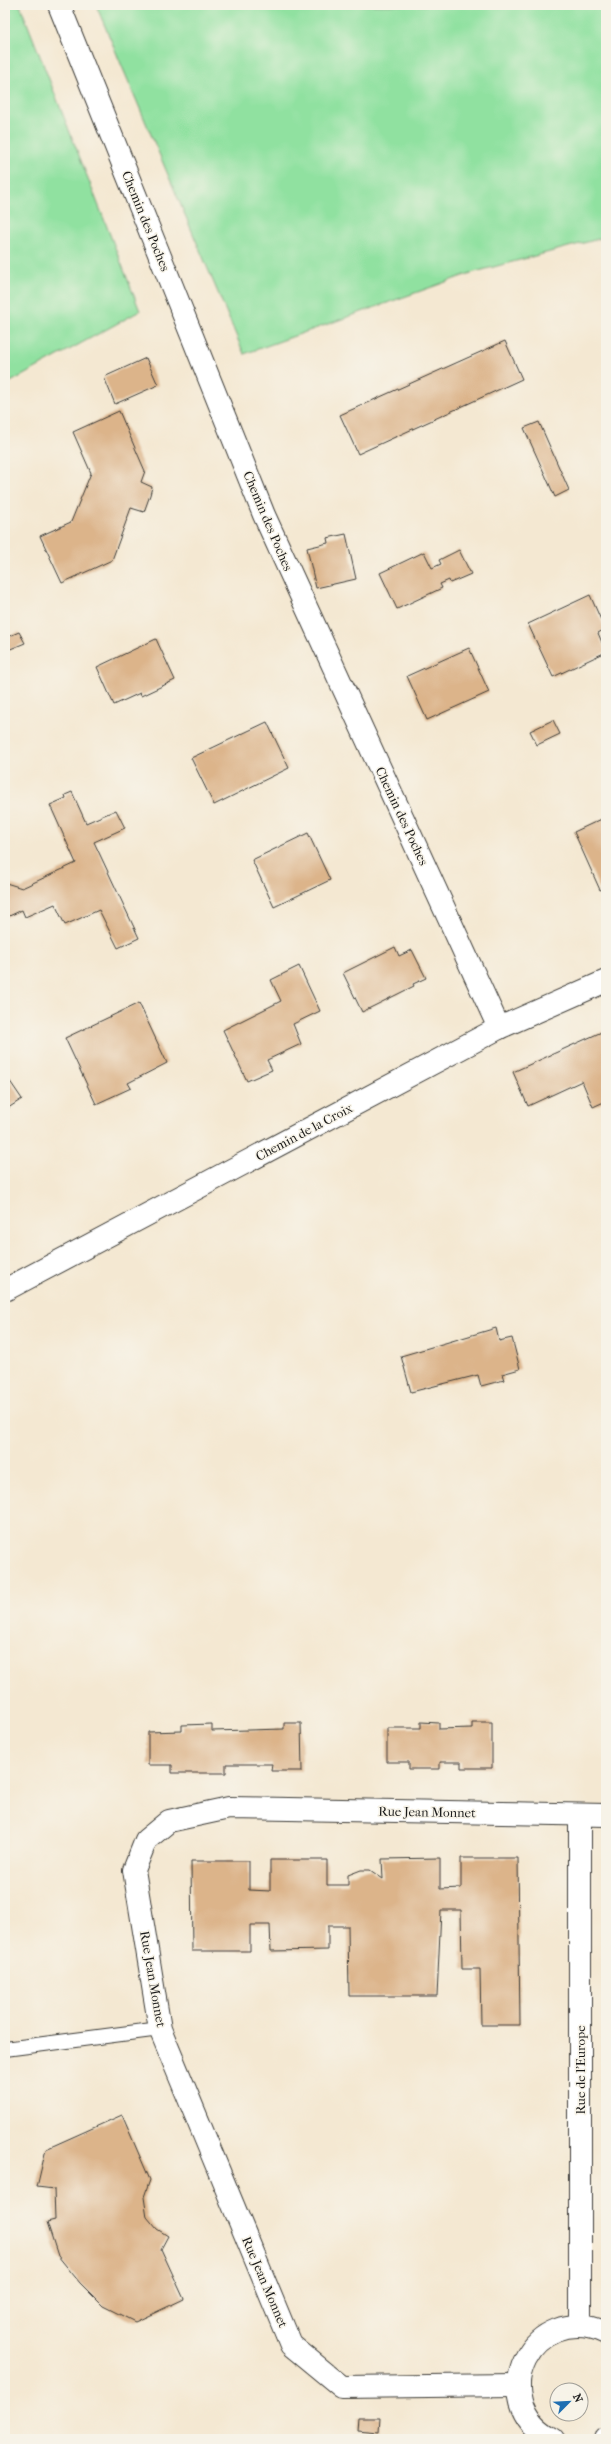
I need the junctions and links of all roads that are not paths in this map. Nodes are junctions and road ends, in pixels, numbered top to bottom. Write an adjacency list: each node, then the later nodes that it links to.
1 (59, 5): 3 (street, Chemin des Poches)
2 (606, 980): 3 (street, Chemin de la Croix)
3 (499, 1028): 4 (street, Chemin de la Croix)
4 (5, 1290)
5 (580, 1815): 6 (street, Rue Jean Monnet); 7 (street, Rue Jean Monnet); 9 (street, Rue de l'Europe)
6 (606, 1815)
7 (160, 2029): 8 (lane); 11 (street, Rue Jean Monnet)
8 (5, 2049)
9 (580, 2326): 10 (street); 11 (street)
10 (606, 2333)
11 (519, 2384): 12 (street)
12 (553, 2439)

